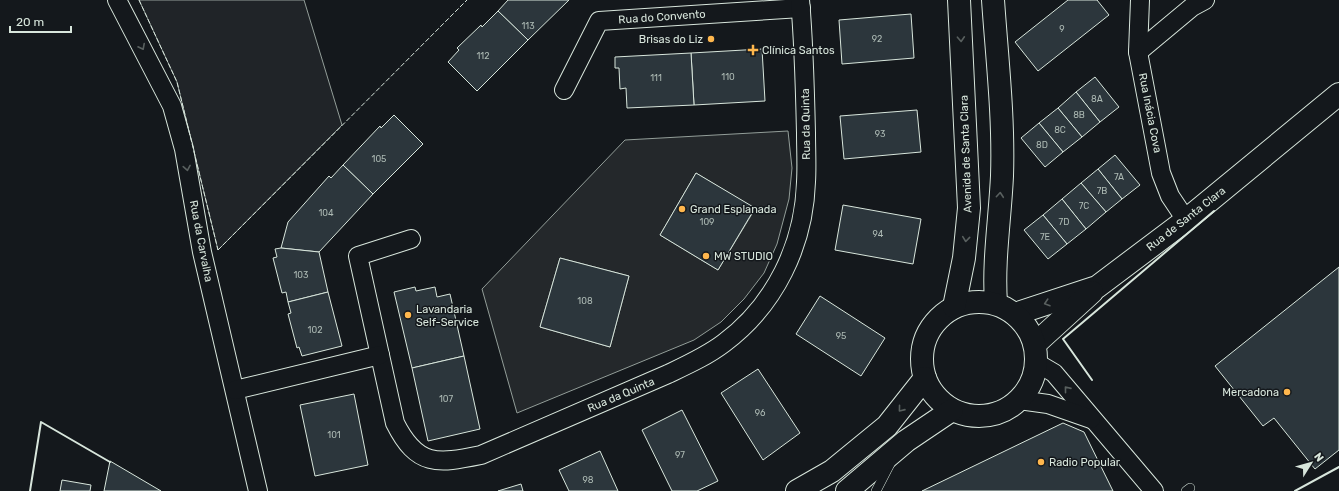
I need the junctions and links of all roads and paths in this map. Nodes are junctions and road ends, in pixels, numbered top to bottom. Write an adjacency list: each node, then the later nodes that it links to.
1 (117, 0): 19 (street, Rua da Carvalha, one-way to 19)
2 (959, 0): 14 (main road, Avenida de Santa Clara, one-way to 14)
3 (993, 0): 13 (main road, one-way to 3)
4 (1140, 0): 7 (street, Rua Inácia Cova)
5 (1205, 0): 7 (street)
6 (801, 4): 8 (street, Rua do Convento); 17 (street, Rua da Quinta)
7 (1138, 52): 10 (street, Rua Inácia Cova)
8 (564, 90)
9 (1339, 94): 10 (main road, Rua de Santa Clara)
10 (1186, 220): 12 (main road, Rua de Santa Clara)
11 (411, 239): 17 (street, Rua da Quinta)
12 (1097, 286): 15 (main road, Rua de Santa Clara, one-way to 15); 16 (main road)
13 (996, 304): 14 (main road); 15 (main road)
14 (954, 307): 18 (main road)
15 (1015, 314): 16 (main road)
16 (1036, 353): 20 (main road); 22 (street, one-way to 16)
17 (380, 355): 19 (street)
18 (925, 378): 21 (main road); 25 (main road, one-way to 25)
19 (235, 390): 24 (street, Rua da Carvalha)
20 (1019, 400): 21 (main road); 22 (street)
21 (952, 410): 23 (main road)
22 (1092, 419): 28 (street)
23 (906, 441): 26 (main road); 27 (lane)
24 (258, 491)
25 (797, 491)
26 (847, 491)
27 (876, 491)
28 (1154, 491)

